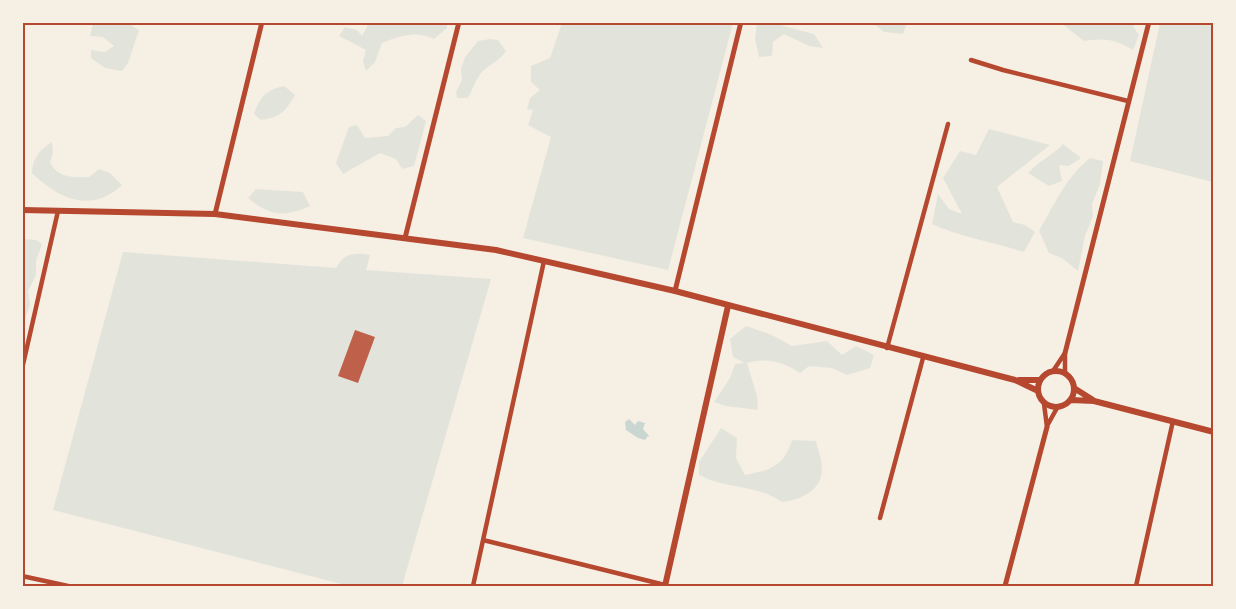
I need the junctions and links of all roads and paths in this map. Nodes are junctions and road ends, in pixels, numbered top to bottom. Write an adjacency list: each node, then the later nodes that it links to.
1 (262, 22): 10 (street)
2 (459, 22): 11 (street)
3 (741, 22): 13 (street)
4 (1149, 22): 6 (street)
5 (971, 60): 6 (street)
6 (1128, 101): 16 (street)
7 (948, 124): 15 (street)
8 (22, 210): 9 (main road)
9 (58, 211): 10 (main road); 18 (street)
10 (215, 214): 11 (main road)
11 (405, 237): 12 (main road)
12 (544, 261): 13 (main road); 33 (street)
13 (675, 291): 14 (main road)
14 (728, 306): 15 (main road); 37 (main road)
15 (887, 348): 17 (main road)
16 (1065, 353): 19 (street); 20 (street)
17 (922, 358): 21 (main road); 32 (street)
18 (22, 369)
19 (1053, 371): 20 (main road); 22 (main road)
20 (1065, 373): 23 (main road)
21 (1015, 380): 22 (main road); 24 (main road)
22 (1040, 380): 24 (main road)
23 (1074, 388): 25 (main road); 26 (main road)
24 (1038, 391): 27 (main road)
25 (1071, 400): 26 (main road); 28 (main road)
26 (1094, 400): 29 (main road)
27 (1044, 404): 28 (main road); 30 (street)
28 (1057, 408): 30 (street)
29 (1173, 421): 31 (main road); 39 (street)
30 (1047, 426): 38 (street)
31 (1214, 432)
32 (880, 519)
33 (483, 540): 36 (street); 37 (street)
34 (22, 576): 35 (street)
35 (68, 586)
36 (473, 586)
37 (665, 586)
38 (1005, 586)
39 (1136, 586)

